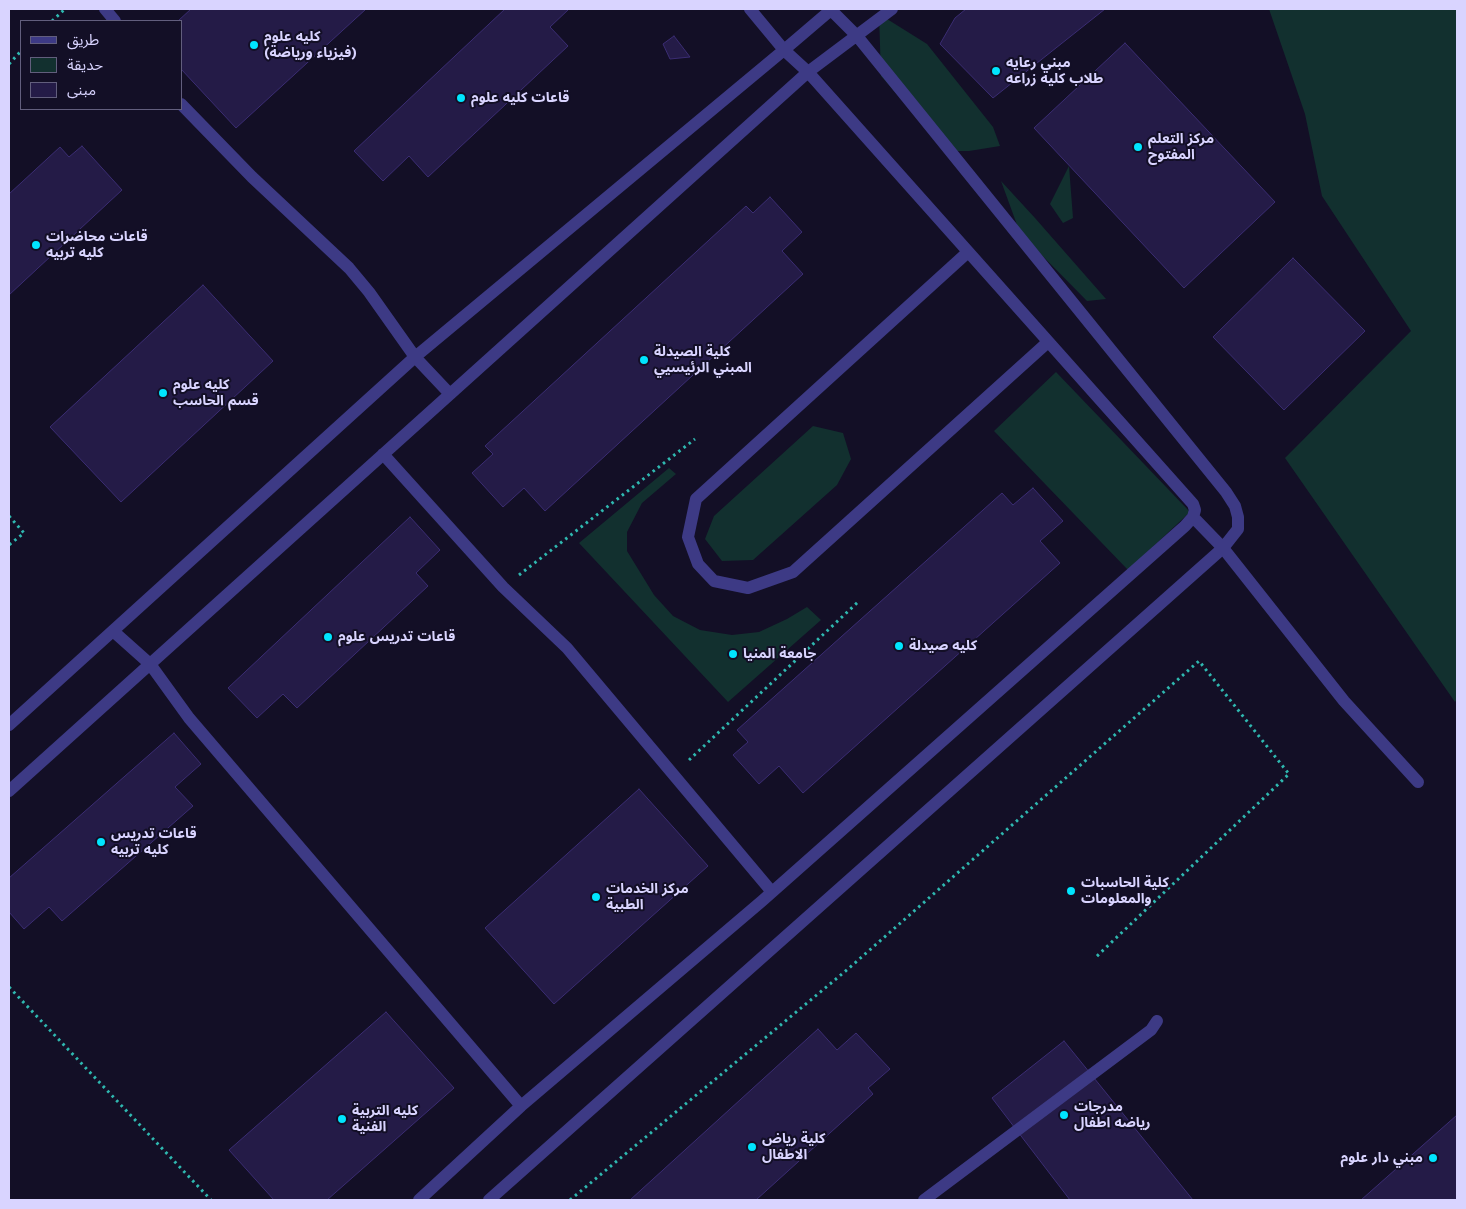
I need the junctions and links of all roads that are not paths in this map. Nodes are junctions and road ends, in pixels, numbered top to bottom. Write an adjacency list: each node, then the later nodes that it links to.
1 (105, 9): 5 (street)
2 (750, 9): 7 (street)
3 (831, 9): 6 (street); 7 (street)
4 (892, 9): 6 (street)
5 (114, 20)
6 (857, 36): 8 (street); 16 (street)
7 (784, 50): 8 (street); 12 (street)
8 (808, 72): 10 (street); 13 (street)
9 (182, 105): 12 (street)
10 (968, 252): 11 (street); 11 (street)
11 (1048, 342): 15 (street)
12 (415, 357): 13 (street); 17 (street)
13 (449, 393): 14 (street)
14 (383, 454): 18 (street); 22 (street)
15 (1193, 517): 16 (street); 22 (street)
16 (1223, 548): 20 (street); 26 (street)
17 (112, 631): 18 (street); 19 (street)
18 (150, 664): 21 (street); 24 (street)
19 (9, 724)
20 (1418, 782)
21 (9, 791)
22 (772, 892): 24 (street)
23 (1157, 1021): 27 (street)
24 (520, 1106): 25 (street)
25 (419, 1200)
26 (489, 1200)
27 (924, 1200)

